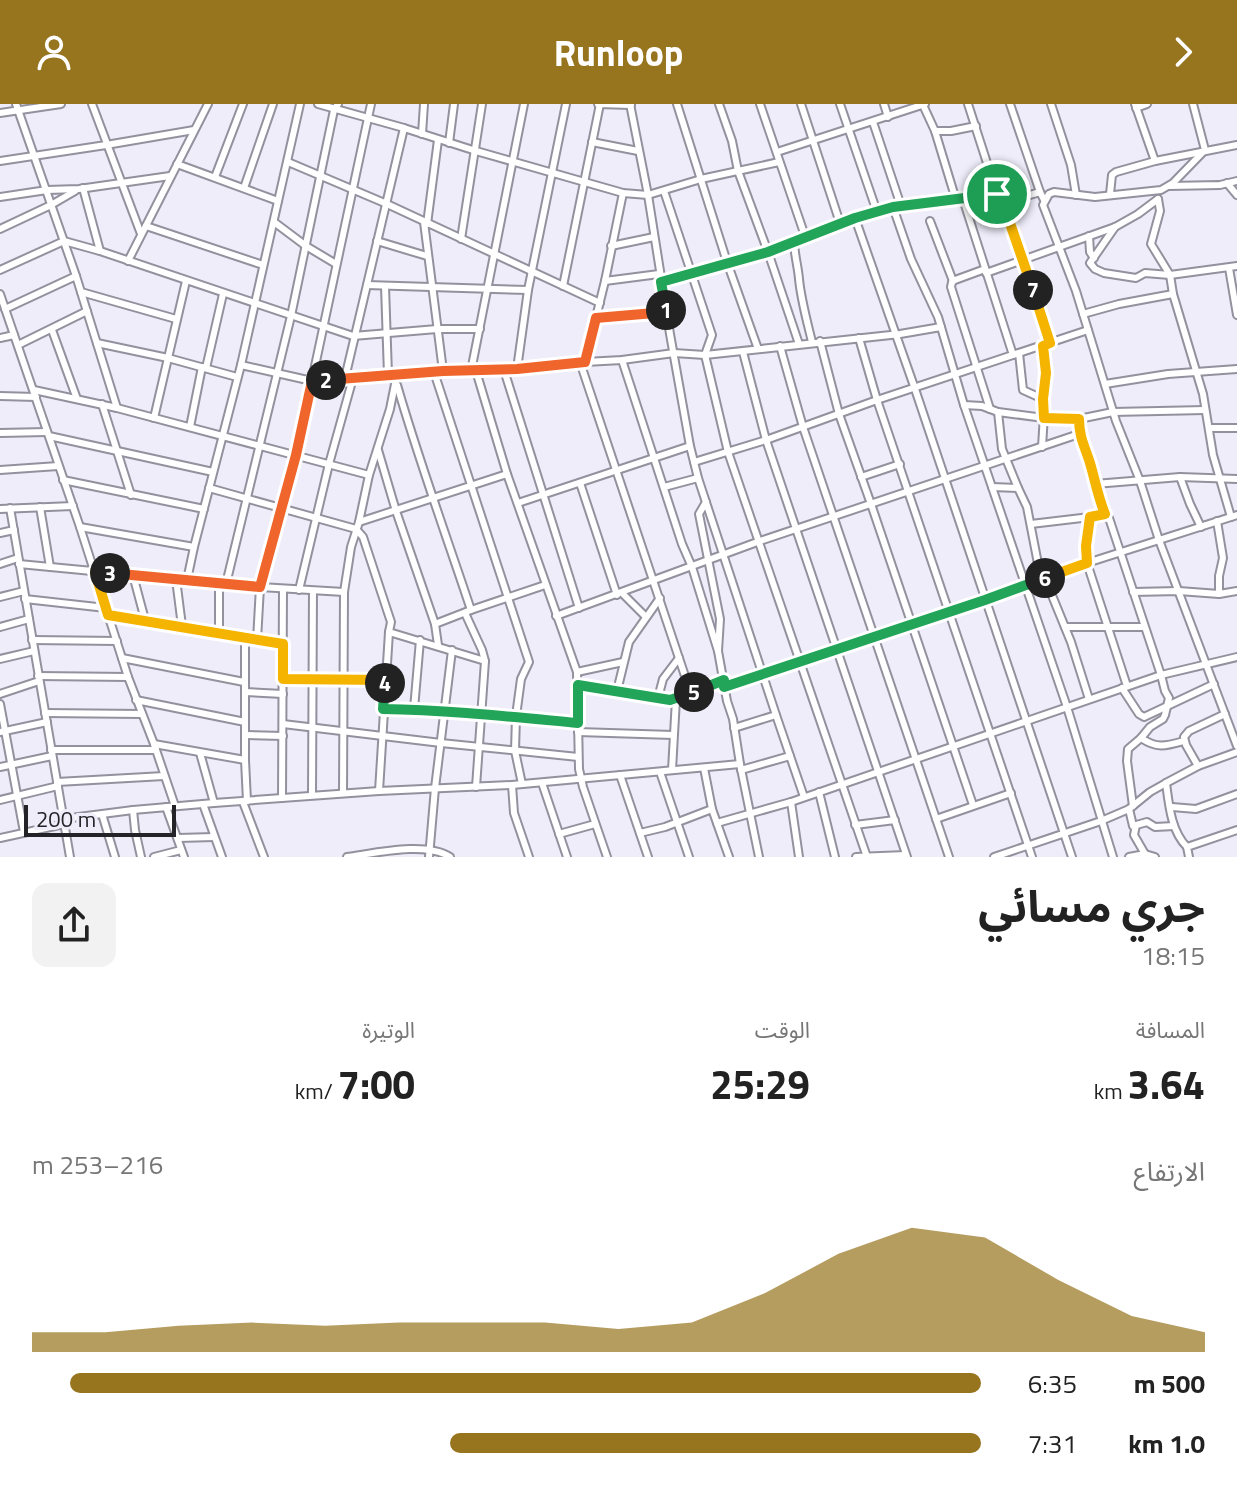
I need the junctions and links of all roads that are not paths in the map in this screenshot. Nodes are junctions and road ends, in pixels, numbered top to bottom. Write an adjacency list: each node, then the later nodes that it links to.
1 (54, 104): 2 (street); 30 (street)
2 (61, 104)
3 (92, 104): 46 (street)
4 (208, 104): 38 (street)
5 (243, 104): 63 (street)
6 (273, 104): 71 (street)
7 (300, 104): 55 (street)
8 (318, 104): 31 (street)
9 (371, 104): 34 (street)
10 (424, 104): 41 (street)
11 (454, 104): 45 (street)
12 (482, 104): 49 (street)
13 (524, 104): 56 (street)
14 (566, 104): 60 (street)
15 (599, 104): 16 (street); 43 (street)
16 (631, 104): 50 (street)
17 (677, 104): 64 (street)
18 (719, 104): 59 (street)
19 (760, 104): 51 (street)
20 (801, 104): 44 (street)
21 (840, 104): 39 (street)
22 (884, 104): 33 (street)
23 (924, 104): 33 (street); 40 (street)
24 (968, 104): 36 (street)
25 (1010, 104): 75 (street)
26 (1051, 104): 80 (street)
27 (1147, 104): 29 (street)
28 (1193, 104): 48 (street)
29 (1135, 106): 54 (street)
30 (17, 107): 32 (street); 52 (street)
31 (336, 107): 34 (street); 62 (street)
32 (0, 113)
33 (888, 117): 35 (street)
34 (368, 118): 37 (street); 73 (street)
35 (873, 122): 39 (street); 90 (street)
36 (976, 126): 40 (street); 77 (street)
37 (404, 128): 41 (street); 88 (street)
38 (194, 130): 46 (street); 58 (street)
39 (850, 130): 44 (street); 91 (street)
40 (935, 131): 84 (street)
41 (422, 134): 42 (street)
42 (438, 140): 45 (street); 95 (street)
43 (592, 142): 50 (street); 67 (street)
44 (814, 142): 51 (street); 96 (street)
45 (449, 143): 49 (street)
46 (106, 145): 52 (street); 66 (street)
47 (1237, 145): 48 (street)
48 (1205, 150): 54 (street); 69 (street)
49 (476, 151): 56 (street); 104 (street)
50 (638, 151): 79 (street)
51 (777, 152): 57 (street)
52 (34, 155): 53 (street); 72 (street)
53 (0, 161)
54 (1155, 161): 78 (street)
55 (288, 162): 62 (street); 86 (street)
56 (513, 162): 60 (street); 113 (street)
57 (779, 162): 59 (street); 101 (street)
58 (177, 164): 61 (street); 63 (street)
59 (738, 171): 64 (street); 112 (street)
60 (551, 172): 67 (street); 124 (street)
61 (170, 176): 66 (street); 97 (street)
62 (320, 176): 73 (street); 108 (street)
63 (215, 177): 71 (street)
64 (701, 179): 74 (street); 118 (street)
65 (1237, 181): 68 (street)
66 (120, 182): 70 (street); 100 (street)
67 (585, 182): 76 (street); 135 (street)
68 (1227, 183): 69 (street); 82 (street)
69 (1169, 186): 81 (street)
70 (81, 188): 72 (street); 89 (street); 111 (street)
71 (244, 188): 86 (street)
72 (47, 190): 83 (street); 89 (street)
73 (352, 190): 88 (street); 119 (street)
74 (664, 191): 79 (street); 125 (street)
75 (1040, 192): 85 (street); 87 (street)
76 (623, 193): 79 (street); 109 (street)
77 (997, 194): 84 (street); 87 (street)
78 (1110, 194): 80 (street); 81 (street)
79 (648, 195): 103 (street)
80 (1076, 195): 85 (street)
81 (1157, 195): 98 (street); 126 (street)
82 (1237, 195)
83 (0, 197)
84 (959, 199): 90 (street); 123 (street)
85 (1044, 200): 110 (street)
86 (278, 201): 94 (street)
87 (1003, 203): 116 (street)
88 (387, 204): 95 (street); 107 (street)
89 (51, 205): 99 (street); 106 (street)
90 (897, 207): 91 (street); 154 (street)
91 (877, 212): 92 (street)
92 (855, 218): 96 (street); 159 (street)
93 (930, 221): 131 (street)
94 (274, 222): 108 (street); 120 (street)
95 (426, 223): 104 (street); 114 (street)
96 (840, 223): 101 (street)
97 (146, 226): 100 (street); 120 (street)
98 (1115, 227): 102 (street); 115 (street)
99 (0, 229)
100 (141, 234): 117 (street)
101 (805, 236): 105 (street)
102 (1089, 236): 110 (street); 115 (street)
103 (654, 237): 109 (street); 128 (street)
104 (461, 239): 113 (street)
105 (794, 240): 112 (street); 166 (street)
106 (64, 241): 111 (street); 122 (street); 127 (street)
107 (377, 241): 114 (street); 132 (street)
108 (306, 246): 119 (street); 150 (street)
109 (611, 246): 130 (street)
110 (1059, 246): 116 (street); 148 (street)
111 (100, 251): 117 (street)
112 (768, 252): 118 (street); 168 (street)
113 (494, 254): 124 (street); 136 (street)
114 (427, 256): 134 (street)
115 (1094, 258): 126 (street)
116 (1023, 260): 123 (street); 169 (street)
117 (128, 261): 129 (street)
118 (727, 262): 125 (street); 172 (street)
119 (336, 264): 153 (street)
120 (263, 265): 142 (street)
121 (1233, 267): 126 (street); 145 (street)
122 (0, 270)
123 (985, 271): 131 (street); 175 (street)
124 (532, 272): 135 (street); 137 (street)
125 (691, 274): 128 (street); 176 (street)
126 (1170, 275): 141 (street)
127 (76, 276): 138 (street); 144 (street)
128 (660, 278): 130 (street); 147 (street)
129 (186, 281): 140 (street); 152 (street)
130 (605, 281): 143 (street)
131 (953, 281): 182 (street)
132 (367, 285): 133 (street); 162 (street)
133 (385, 286): 134 (street); 160 (street)
134 (431, 286): 136 (street); 155 (street)
135 (563, 286): 143 (street)
136 (486, 289): 137 (street); 156 (street)
137 (528, 290): 183 (street)
138 (81, 292): 146 (street); 152 (street)
139 (0, 294): 144 (street)
140 (223, 294): 142 (street); 181 (street)
141 (1173, 294): 148 (street); 189 (street)
142 (255, 303): 150 (street); 180 (street)
143 (600, 303): 151 (street)
144 (5, 309): 161 (street)
145 (1236, 309): 149 (street)
146 (87, 311): 157 (street); 167 (street)
147 (666, 312): 151 (street); 174 (street)
148 (1083, 314): 158 (street)
149 (1237, 315)
150 (291, 316): 153 (street); 190 (street)
151 (596, 318): 179 (street)
152 (176, 319): 177 (street)
153 (322, 327): 162 (street); 197 (street)
154 (941, 327): 159 (street); 193 (street)
155 (437, 329): 156 (street); 160 (street); 186 (street)
156 (480, 329): 187 (street)
157 (52, 330): 170 (street); 203 (street)
158 (1088, 330): 169 (street); 199 (street)
159 (896, 333): 164 (street); 200 (street)
160 (385, 334): 162 (street); 192 (street)
161 (14, 335): 163 (street); 170 (street)
162 (353, 336): 195 (street)
163 (0, 338)
164 (859, 338): 165 (street); 205 (street)
165 (820, 341): 166 (street); 213 (street)
166 (812, 342): 168 (street)
167 (97, 343): 177 (street); 208 (street)
168 (799, 344): 171 (street)
169 (1047, 344): 175 (street); 204 (street)
170 (18, 345): 201 (street)
171 (780, 346): 172 (street); 218 (street)
172 (758, 349): 173 (street)
173 (743, 352): 176 (street); 225 (street)
174 (674, 353): 176 (street); 178 (street); 227 (street)
175 (1016, 354): 182 (street); 204 (street)
176 (705, 355): 231 (street)
177 (168, 358): 181 (street); 214 (street)
178 (622, 360): 179 (street); 233 (street)
179 (583, 362): 183 (street); 241 (street)
180 (241, 365): 190 (street); 194 (street)
181 (204, 367): 194 (street); 217 (street)
182 (978, 367): 193 (street); 209 (street)
183 (517, 369): 185 (street)
184 (1237, 369): 189 (street)
185 (504, 370): 187 (street); 262 (street)
186 (443, 371): 187 (street); 188 (street)
187 (474, 371): 243 (street)
188 (434, 372): 191 (street); 255 (street)
189 (1196, 372): 199 (street); 210 (street)
190 (276, 374): 197 (street); 226 (street)
191 (397, 374): 192 (street); 198 (street)
192 (388, 375): 196 (street)
193 (956, 375): 200 (street); 207 (street)
194 (237, 377): 224 (street)
195 (345, 378): 196 (street); 197 (street)
196 (353, 378): 236 (street)
197 (312, 381): 232 (street)
198 (396, 383): 230 (street); 264 (street)
199 (1105, 384): 212 (street)
200 (915, 389): 205 (street); 251 (street)
201 (35, 394): 202 (street); 203 (street); 222 (street)
202 (0, 396)
203 (77, 399): 206 (street)
204 (1043, 399): 215 (street)
205 (877, 400): 213 (street); 237 (street)
206 (102, 404): 208 (street); 229 (street)
207 (964, 405): 209 (street); 239 (street)
208 (117, 408): 214 (street)
209 (990, 409): 211 (street)
210 (1205, 410): 212 (street); 219 (street)
211 (998, 412): 215 (street); 234 (street)
212 (1113, 412): 216 (street); 252 (street)
213 (839, 414): 218 (street); 245 (street)
214 (154, 418): 217 (street)
215 (1044, 418): 216 (street); 228 (street)
216 (1079, 419): 223 (street)
217 (190, 427): 224 (street)
218 (803, 427): 225 (street); 276 (street)
219 (1210, 428): 220 (street); 248 (street)
220 (1237, 428)
221 (0, 433): 222 (street)
222 (48, 434): 229 (street); 238 (street)
223 (1079, 434): 228 (street); 254 (street)
224 (222, 435): 226 (street); 242 (street)
225 (766, 440): 231 (street); 285 (street)
226 (260, 445): 232 (street); 263 (street)
227 (690, 446): 233 (street); 235 (street)
228 (1042, 447): 234 (street)
229 (116, 450): 242 (street); 261 (street)
230 (378, 450): 244 (street); 274 (street)
231 (728, 452): 235 (street); 289 (street)
232 (296, 455): 236 (street); 273 (street)
233 (654, 457): 241 (street); 256 (street)
234 (1007, 458): 239 (street); 259 (street)
235 (694, 462): 247 (street)
236 (329, 464): 244 (street); 279 (street)
237 (900, 464): 245 (street); 260 (street)
238 (58, 466): 240 (street); 250 (street)
239 (985, 466): 251 (street); 257 (street)
240 (0, 470)
241 (617, 470): 253 (street); 304 (street)
242 (213, 472): 258 (street)
243 (507, 474): 255 (street); 266 (street)
244 (369, 475): 282 (street)
245 (861, 477): 267 (street)
246 (1180, 477): 248 (street); 252 (street); 284 (street)
247 (698, 478): 256 (street); 265 (street)
248 (1219, 478): 249 (street); 277 (street)
249 (1237, 479)
250 (63, 480): 261 (street); 268 (street)
251 (945, 480): 260 (street); 323 (street)
252 (1140, 481): 254 (street); 288 (street)
253 (580, 483): 262 (street); 317 (street)
254 (1095, 484): 275 (street)
255 (470, 485): 264 (street); 320 (street)
256 (664, 487): 298 (street)
257 (992, 487): 259 (street); 307 (street)
258 (209, 488): 263 (street); 272 (street)
259 (1018, 488): 281 (street)
260 (909, 491): 267 (street); 327 (street)
261 (131, 495): 272 (street)
262 (542, 495): 266 (street); 324 (street)
263 (246, 498): 273 (street); 305 (street)
264 (435, 499): 274 (street); 326 (street)
265 (706, 502): 292 (street); 294 (street)
266 (518, 503): 306 (street)
267 (871, 504): 276 (street); 333 (street)
268 (73, 506): 269 (street); 283 (street)
269 (40, 507): 270 (street); 297 (street)
270 (10, 508): 271 (street); 286 (street)
271 (0, 509)
272 (204, 509): 290 (street)
273 (281, 509): 279 (street); 308 (street)
274 (396, 511): 282 (street); 332 (street)
275 (1105, 514): 278 (street); 291 (street)
276 (833, 516): 285 (street); 341 (street)
277 (1234, 516): 280 (street)
278 (1090, 517): 281 (street); 295 (street)
279 (316, 518): 282 (street); 310 (street)
280 (1217, 521): 284 (street); 318 (street)
281 (1031, 524): 302 (street)
282 (358, 526): 315 (street); 339 (street)
283 (80, 527): 290 (street); 299 (street)
284 (1201, 527): 288 (street)
285 (796, 529): 289 (street); 350 (street)
286 (14, 530): 287 (street); 293 (street)
287 (0, 533)
288 (1159, 540): 291 (street); 313 (street)
289 (760, 541): 292 (street); 359 (street)
290 (194, 547): 303 (street)
291 (1120, 552): 295 (street); 316 (street)
292 (723, 556): 294 (street); 362 (street)
293 (19, 561): 296 (street); 297 (street); 311 (street)
294 (710, 561): 298 (street); 352 (street)
295 (1087, 563): 302 (street); 337 (street)
296 (0, 564)
297 (50, 567): 299 (street)
298 (692, 567): 304 (street); 352 (street)
299 (95, 572): 300 (street); 325 (street)
300 (133, 575): 301 (street); 331 (street)
301 (176, 579): 303 (street); 334 (street)
302 (1041, 579): 307 (street); 336 (street)
303 (187, 580): 305 (street)
304 (654, 582): 317 (street); 321 (street)
305 (222, 583): 308 (street); 340 (street)
306 (545, 585): 320 (street); 328 (street)
307 (1026, 585): 323 (street); 386 (street)
308 (260, 587): 309 (street); 344 (street)
309 (283, 589): 310 (street); 347 (street)
310 (299, 590): 312 (street)
311 (24, 591): 319 (street); 322 (street)
312 (313, 591): 315 (street); 367 (street)
313 (1179, 591): 316 (street); 318 (street); 360 (street)
314 (1237, 591): 318 (street)
315 (344, 592): 369 (street)
316 (1133, 592): 338 (street)
317 (619, 594): 324 (street); 329 (street)
318 (1219, 594)
319 (0, 597)
320 (508, 598): 326 (street); 395 (street)
321 (660, 598): 329 (street); 355 (street)
322 (25, 599): 325 (street); 330 (street)
323 (985, 600): 327 (street); 396 (street)
324 (579, 608): 328 (street)
325 (107, 611): 331 (street); 346 (street)
326 (468, 611): 332 (street); 357 (street)
327 (949, 612): 333 (street); 405 (street)
328 (556, 616): 361 (street)
329 (646, 617): 358 (street)
330 (29, 619): 335 (street); 343 (street)
331 (145, 620): 334 (street)
332 (435, 624): 348 (street)
333 (912, 625): 341 (street); 414 (street)
334 (182, 626): 340 (street)
335 (0, 627)
336 (1065, 627): 337 (street); 382 (street)
337 (1108, 627): 338 (street); 374 (street)
338 (1144, 627): 363 (street)
339 (389, 632): 345 (street); 368 (street)
340 (219, 634): 342 (street)
341 (874, 637): 350 (street); 422 (street)
342 (245, 638): 344 (street); 370 (street)
343 (32, 640): 346 (street); 351 (street)
344 (257, 640): 347 (street)
345 (420, 640): 348 (street); 388 (street)
346 (117, 641): 354 (street)
347 (283, 644): 366 (street)
348 (438, 645): 349 (street)
349 (452, 650): 357 (street); 389 (street)
350 (837, 650): 359 (street); 430 (street)
351 (34, 651): 356 (street); 365 (street)
352 (718, 651): 371 (street)
353 (1237, 657): 360 (street)
354 (122, 658): 364 (street); 370 (street)
355 (679, 658): 379 (street); 380 (street)
356 (0, 659)
357 (485, 661): 392 (street)
358 (623, 662): 361 (street); 375 (street)
359 (799, 662): 362 (street); 439 (street)
360 (1207, 664): 363 (street); 372 (street)
361 (577, 672): 373 (street)
362 (763, 674): 371 (street); 394 (street)
363 (1161, 675): 374 (street); 385 (street)
364 (128, 677): 365 (street); 383 (street)
365 (39, 678): 377 (street); 390 (street)
366 (283, 679): 367 (street); 378 (street)
367 (312, 680): 369 (street); 400 (street)
368 (386, 680): 369 (street); 387 (street)
369 (343, 681): 403 (street)
370 (244, 682): 376 (street)
371 (724, 684): 379 (street); 402 (street)
372 (1214, 684): 385 (street); 393 (street)
373 (578, 685): 375 (street); 401 (street)
374 (1124, 687): 382 (street); 385 (street)
375 (617, 691): 380 (street)
376 (245, 692): 378 (street); 398 (street)
377 (0, 694)
378 (283, 694): 399 (street)
379 (691, 694): 381 (street)
380 (658, 698): 381 (street)
381 (676, 699): 408 (street)
382 (1089, 699): 386 (street)
383 (136, 700): 391 (street); 398 (street)
384 (0, 704): 404 (street)
385 (1168, 706): 410 (street)
386 (1067, 707): 396 (street); 469 (street)
387 (383, 709): 388 (street); 407 (street)
388 (414, 709): 389 (street)
389 (444, 712): 392 (street); 412 (street)
390 (45, 713): 391 (street); 397 (street)
391 (142, 714): 415 (street)
392 (480, 714): 395 (street); 416 (street)
393 (1225, 714): 411 (street); 413 (street)
394 (776, 715): 402 (street); 420 (street)
395 (516, 716): 401 (street); 417 (street)
396 (1026, 720): 405 (street); 480 (street)
397 (47, 722): 404 (street); 418 (street)
398 (245, 722): 406 (street)
399 (283, 724): 400 (street); 409 (street)
400 (312, 726): 403 (street); 448 (street)
401 (578, 728): 408 (street); 421 (street)
402 (734, 728): 427 (street)
403 (342, 730): 407 (street); 445 (street)
404 (2, 732): 424 (street)
405 (990, 733): 414 (street); 446 (street)
406 (245, 735): 409 (street); 423 (street)
407 (381, 735): 412 (street); 443 (street)
408 (673, 735): 429 (street)
409 (283, 736): 451 (street)
410 (1141, 738): 411 (street); 460 (street)
411 (1184, 741): 425 (street)
412 (441, 743): 416 (street); 442 (street)
413 (1236, 745): 425 (street)
414 (954, 746): 422 (street); 457 (street)
415 (155, 747): 418 (street); 419 (street); 433 (street)
416 (478, 747): 417 (street); 441 (street)
417 (515, 751): 421 (street); 438 (street)
418 (52, 753): 424 (street); 437 (street)
419 (200, 753): 423 (street); 455 (street)
420 (790, 756): 427 (street); 450 (street)
421 (578, 757): 434 (street)
422 (915, 758): 430 (street); 466 (street)
423 (245, 760): 453 (street)
424 (11, 764): 426 (street); 449 (street)
425 (1198, 766): 436 (street)
426 (0, 767)
427 (740, 767): 428 (street); 465 (street)
428 (704, 768): 429 (street); 462 (street)
429 (672, 770): 431 (street)
430 (879, 771): 439 (street); 467 (street)
431 (660, 772): 432 (street); 470 (street)
432 (620, 775): 434 (street); 478 (street)
433 (164, 776): 437 (street); 458 (street)
434 (581, 778): 435 (street); 472 (street)
435 (542, 783): 438 (street); 479 (street)
436 (1166, 783): 460 (street); 461 (street)
437 (57, 784): 449 (street); 468 (street)
438 (522, 784): 440 (street)
439 (841, 784): 444 (street); 474 (street)
440 (512, 785): 441 (street); 501 (street)
441 (476, 787): 442 (street)
442 (435, 788): 443 (street); 487 (street)
443 (379, 791): 445 (street)
444 (819, 792): 450 (street); 508 (street)
445 (343, 793): 448 (street)
446 (1011, 793): 457 (street); 484 (street)
447 (1237, 794): 461 (street)
448 (312, 795): 451 (street)
449 (16, 796): 452 (street); 477 (street)
450 (804, 797): 454 (street)
451 (282, 798): 453 (street)
452 (0, 800)
453 (245, 802): 455 (street); 498 (street)
454 (791, 802): 465 (street); 507 (street)
455 (214, 803): 456 (street)
456 (203, 804): 458 (street); 481 (street)
457 (973, 805): 466 (street)
458 (175, 806): 459 (street)
459 (166, 807): 463 (street); 483 (street)
460 (1131, 807): 469 (street); 473 (street)
461 (1172, 807): 475 (street)
462 (712, 809): 470 (street); 471 (street)
463 (133, 810): 464 (street); 495 (street)
464 (102, 814): 468 (street); 494 (street)
465 (749, 815): 471 (street); 506 (street)
466 (936, 819): 511 (street)
467 (895, 820): 474 (street); 492 (street)
468 (64, 821): 477 (street); 493 (street)
469 (1101, 821): 480 (street); 515 (street)
470 (677, 823): 478 (street); 504 (street)
471 (717, 823): 505 (street)
472 (595, 824): 479 (street); 502 (street)
473 (1136, 824): 475 (street); 488 (street)
474 (855, 825): 510 (street)
475 (1174, 826): 485 (street)
476 (1237, 830): 485 (street)
477 (24, 832): 482 (street)
478 (640, 833): 503 (street)
479 (559, 834): 490 (street)
480 (1064, 834): 484 (street); 514 (street)
481 (214, 837): 483 (street); 497 (street)
482 (0, 838)
483 (178, 838): 486 (street)
484 (1028, 846): 512 (street); 513 (street)
485 (1187, 847): 518 (street)
486 (182, 853): 496 (street)
487 (429, 853): 489 (street); 500 (street)
488 (1145, 854): 516 (street); 517 (street)
489 (372, 855): 499 (street)
490 (565, 856)
491 (892, 856): 492 (street); 510 (street)
492 (907, 856)
493 (70, 857)
494 (115, 857)
495 (141, 857)
496 (154, 857)
497 (222, 857)
498 (264, 857)
499 (347, 857)
500 (450, 857)
501 (529, 857)
502 (607, 857)
503 (648, 857)
504 (689, 857)
505 (729, 857)
506 (759, 857)
507 (799, 857)
508 (835, 857)
509 (856, 857): 510 (street)
510 (866, 857)
511 (949, 857)
512 (994, 857)
513 (1032, 857)
514 (1072, 857)
515 (1113, 857)
516 (1129, 857)
517 (1155, 857)
518 (1189, 857)

